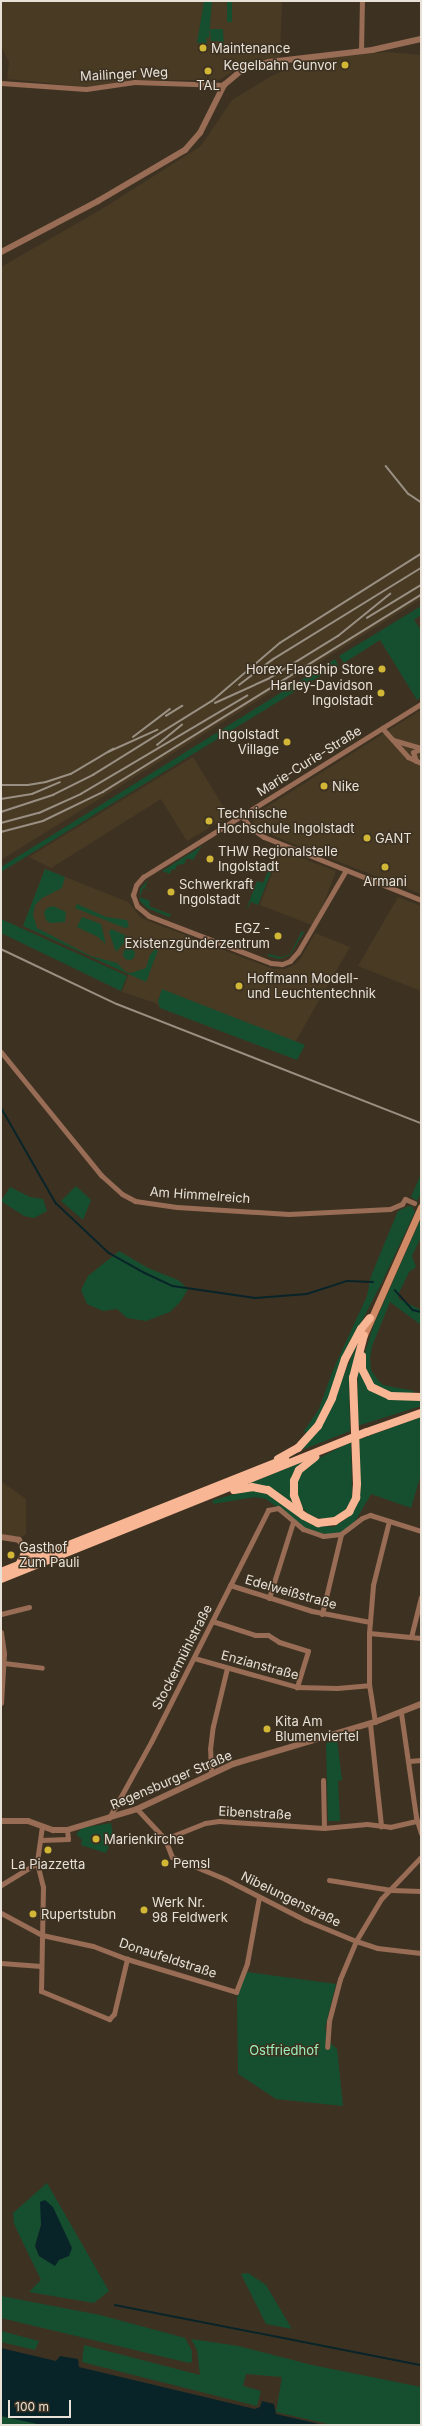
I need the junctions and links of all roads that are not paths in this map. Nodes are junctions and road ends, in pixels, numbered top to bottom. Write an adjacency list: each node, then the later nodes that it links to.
1 (362, 1): 3 (street)
2 (421, 38): 3 (street)
3 (361, 51): 5 (street)
4 (1, 83): 5 (street, Mailinger Weg)
5 (224, 85): 6 (street)
6 (1, 252)
7 (421, 704): 8 (street, Marie-Curie-Straße)
8 (382, 728): 9 (street); 12 (street, Marie-Curie-Straße)
9 (392, 739): 10 (street); 11 (street)
10 (421, 748): 11 (street)
11 (418, 762)
12 (242, 816): 13 (street); 13 (street, Marie-Curie-Straße)
13 (346, 870): 14 (street)
14 (421, 900)
15 (1, 1052): 16 (street, Am Himmelreich)
16 (414, 1203)
17 (421, 1207): 18 (main road)
18 (370, 1318): 19 (main road); 24 (highway)
19 (364, 1335): 20 (highway); 26 (highway)
20 (421, 1397)
21 (421, 1408): 24 (highway)
22 (421, 1413): 23 (highway)
23 (328, 1448): 25 (highway); 26 (highway)
24 (256, 1470): 33 (highway)
25 (188, 1504): 26 (highway); 36 (highway)
26 (300, 1512)
27 (389, 1521): 29 (street); 30 (street); 44 (street)
28 (293, 1522): 30 (street); 37 (street, Stockermühlstraße); 39 (street)
29 (421, 1529)
30 (341, 1534): 42 (street)
31 (1, 1537): 32 (street)
32 (26, 1551): 33 (highway); 34 (highway)
33 (44, 1556): 34 (highway)
34 (17, 1566): 35 (highway)
35 (1, 1572)
36 (1, 1579)
37 (230, 1585): 39 (street, Edelweißstraße); 43 (street, Stockermühlstraße)
38 (421, 1597): 47 (street)
39 (269, 1598): 42 (street, Edelweißstraße)
40 (29, 1608): 41 (street)
41 (1, 1614)
42 (322, 1614): 44 (street, Edelweißstraße)
43 (212, 1621): 49 (street, Stockermühlstraße); 55 (street)
44 (370, 1622): 46 (street)
45 (1, 1632): 50 (street)
46 (369, 1633): 47 (street); 54 (street)
47 (411, 1637): 48 (street)
48 (421, 1638)
49 (194, 1658): 52 (street, Enzianstraße); 65 (street, Stockermühlstraße)
50 (4, 1663): 51 (street); 53 (street)
51 (42, 1668)
52 (227, 1668): 55 (street, Enzianstraße); 62 (street)
53 (2, 1670): 56 (street)
54 (369, 1685): 55 (street, Enzianstraße); 59 (street)
55 (297, 1687)
56 (1, 1703)
57 (421, 1704): 58 (street, Regensburger Straße)
58 (401, 1713): 59 (street, Regensburger Straße); 61 (street)
59 (373, 1723): 62 (street, Regensburger Straße); 69 (street)
60 (421, 1760): 61 (street)
61 (408, 1761): 67 (street)
62 (211, 1773): 64 (street, Regensburger Straße)
63 (323, 1780): 70 (street)
64 (137, 1809): 65 (street, Regensburger Straße); 73 (street, Nibelungenstraße)
65 (109, 1818): 71 (street, Regensburger Straße)
66 (1, 1821): 68 (street)
67 (417, 1821): 69 (street, Eibenstraße); 72 (street)
68 (42, 1826): 71 (street); 74 (street)
69 (381, 1826): 70 (street, Eibenstraße)
70 (324, 1828): 73 (street, Eibenstraße)
71 (67, 1830): 74 (street)
72 (421, 1833)
73 (165, 1839): 81 (street, Nibelungenstraße)
74 (41, 1840): 76 (street)
75 (421, 1857): 79 (street)
76 (37, 1863): 78 (street); 83 (street)
77 (329, 1880): 79 (street)
78 (1, 1885)
79 (391, 1890): 80 (street); 84 (street)
80 (421, 1891)
81 (259, 1897): 84 (street, Nibelungenstraße); 86 (street, Donaufeldstraße)
82 (1, 1914): 83 (street, Donaufeldstraße)
83 (42, 1935): 86 (street, Donaufeldstraße); 88 (street)
84 (356, 1941): 85 (street, Nibelungenstraße); 89 (street)
85 (421, 1953)
86 (127, 1959): 88 (street)
87 (1, 1963): 88 (street)
88 (41, 1966)
89 (327, 2047)

